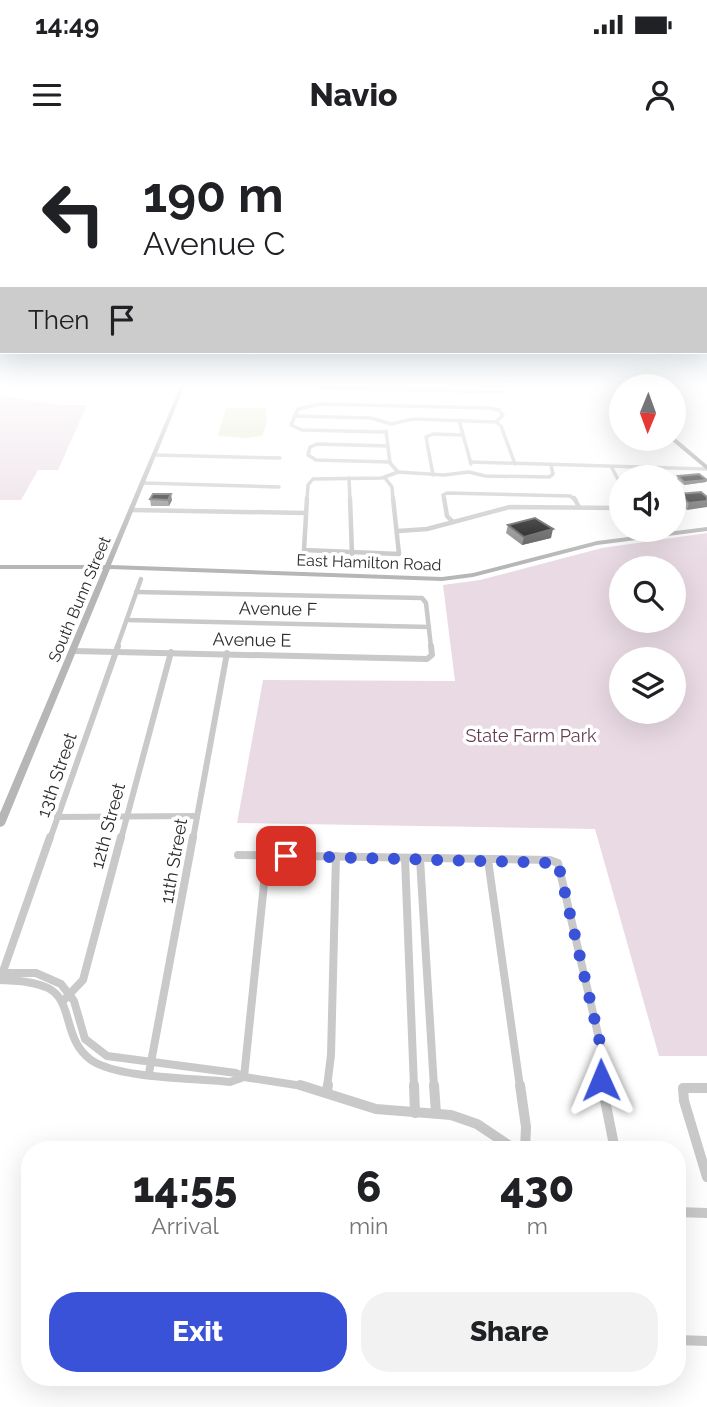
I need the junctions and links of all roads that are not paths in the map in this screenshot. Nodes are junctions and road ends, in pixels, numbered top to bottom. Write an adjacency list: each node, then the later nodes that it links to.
1 (159, 444): 10 (street, South Bunn Street)
2 (317, 444): 13 (street)
3 (321, 444): 8 (street)
4 (427, 444): 22 (street)
5 (466, 444): 14 (street)
6 (508, 444): 15 (street)
7 (687, 444): 12 (highway)
8 (388, 446): 13 (street)
9 (686, 450): 19 (highway)
10 (155, 455): 11 (street); 25 (street, South Bunn Street)
11 (280, 458)
12 (707, 461)
13 (390, 462): 20 (street)
14 (471, 463): 15 (street); 21 (street)
15 (515, 464): 16 (street)
16 (551, 465): 17 (street); 21 (street)
17 (609, 468)
18 (686, 468): 19 (street)
19 (707, 468)
20 (398, 472): 22 (street); 24 (street)
21 (469, 472): 22 (street)
22 (433, 475)
23 (349, 478): 24 (street); 30 (street); 36 (street)
24 (385, 478): 34 (street)
25 (144, 483): 26 (street); 29 (street, South Bunn Street)
26 (279, 486)
27 (579, 507): 28 (street); 31 (street); 31 (street)
28 (609, 508)
29 (132, 509): 30 (street); 37 (street, South Bunn Street)
30 (306, 513): 36 (street)
31 (453, 522): 34 (street)
32 (707, 528): 33 (street, East Hamilton Road)
33 (686, 530)
34 (398, 531): 36 (street)
35 (609, 541): 37 (street, East Hamilton Road)
36 (352, 554)
37 (109, 566): 38 (street, East Hamilton Road); 44 (street, South Bunn Street)
38 (0, 567)
39 (141, 579): 40 (street, 13th Street)
40 (136, 592): 41 (street, 13th Street); 42 (street)
41 (127, 620): 42 (street, Avenue F); 43 (street, 13th Street)
42 (429, 627): 46 (street, Avenue E)
43 (115, 650): 44 (street, Avenue E); 45 (street, Avenue E); 49 (street, 13th Street)
44 (73, 651): 50 (street, South Bunn Street)
45 (171, 652): 46 (street, Avenue E); 47 (street, 12th Street)
46 (227, 653): 48 (street, 11th Street)
47 (127, 816): 48 (street); 49 (street); 58 (street, 12th Street)
48 (197, 816): 59 (street, 11th Street)
49 (57, 817): 57 (street, 13th Street)
50 (0, 824)
51 (238, 855): 52 (street)
52 (267, 855): 53 (street); 61 (street)
53 (336, 856): 54 (street); 63 (street)
54 (404, 859): 55 (street); 64 (street)
55 (420, 859): 56 (street); 65 (street)
56 (488, 860): 67 (street); 68 (street)
57 (1, 976): 58 (street)
58 (66, 998): 59 (street); 60 (street)
59 (152, 1063): 60 (street, 11th Street); 61 (street)
60 (149, 1073): 61 (street)
61 (244, 1077): 63 (street)
62 (707, 1088): 69 (street)
63 (327, 1091): 64 (street)
64 (415, 1112): 65 (street)
65 (436, 1113): 66 (street)
66 (502, 1141)
67 (525, 1141)
68 (613, 1141)
69 (707, 1177)
70 (686, 1212): 71 (street)
71 (707, 1213)
72 (686, 1340): 73 (street)
73 (707, 1341)

